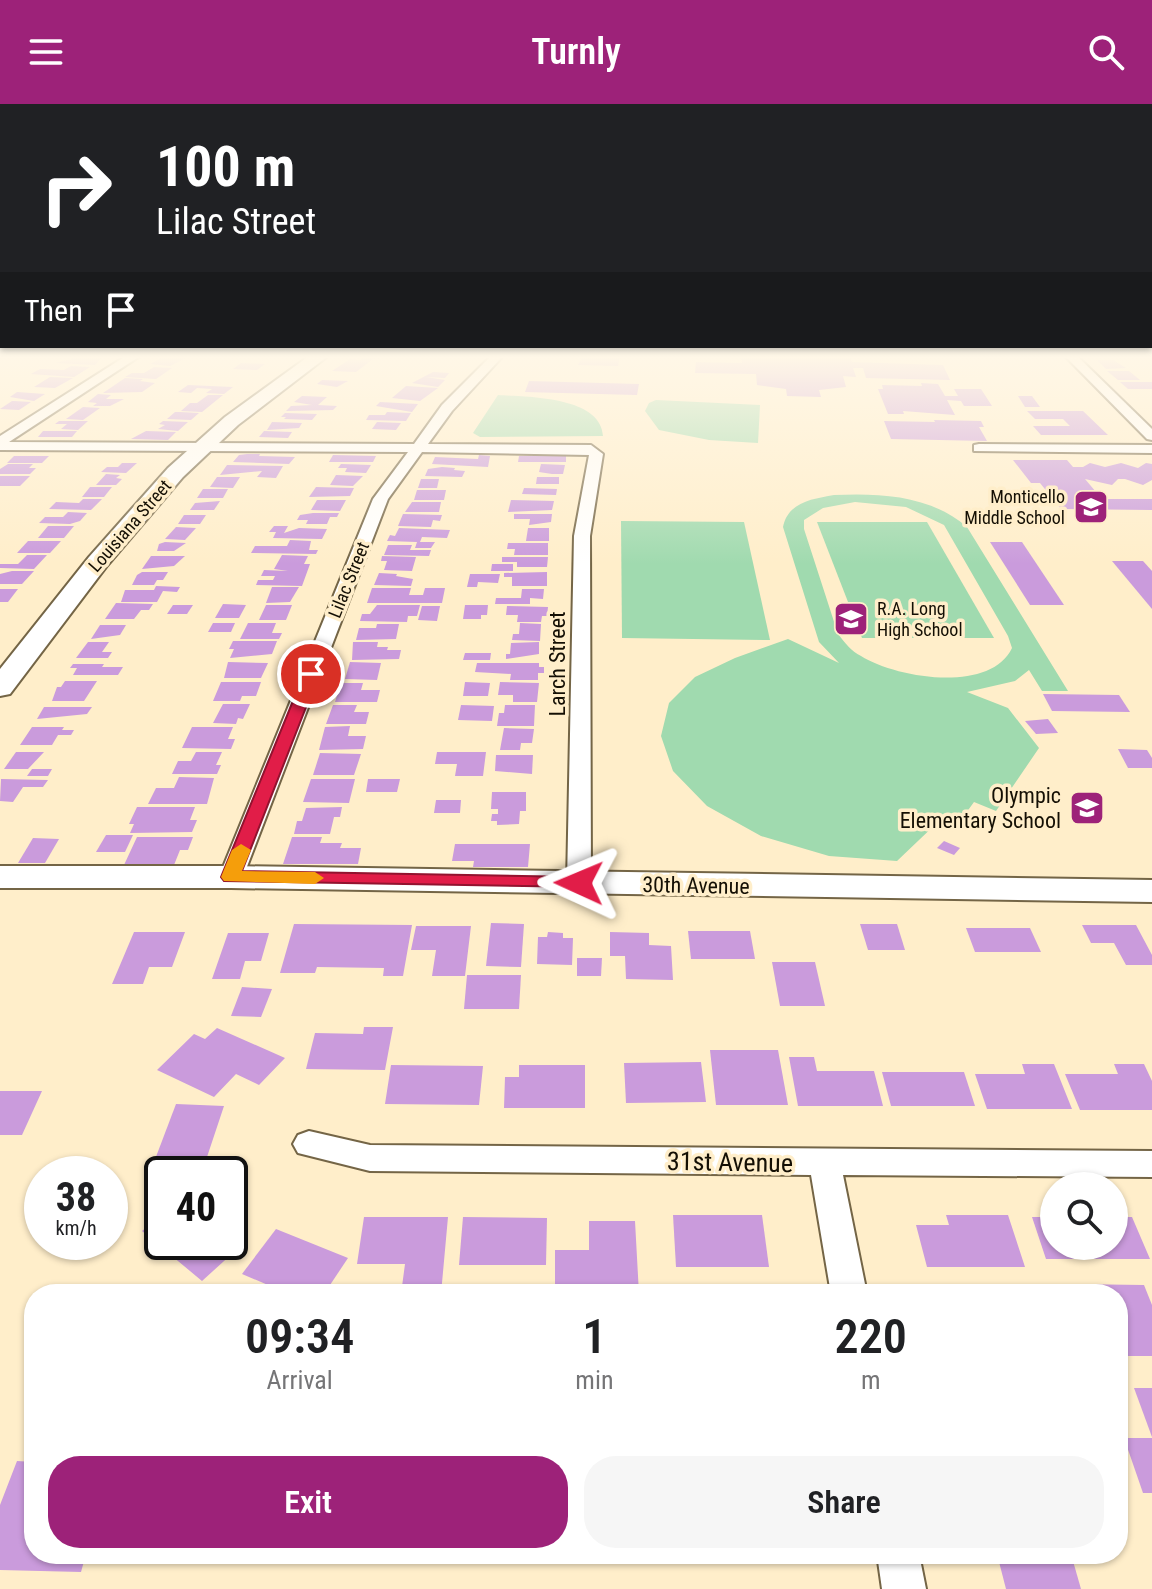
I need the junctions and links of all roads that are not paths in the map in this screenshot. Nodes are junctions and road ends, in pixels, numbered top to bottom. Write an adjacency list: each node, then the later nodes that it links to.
1 (27, 425): 4 (street)
2 (227, 425): 5 (street, Louisiana Street)
3 (435, 425): 6 (street, Lilac Street)
4 (0, 444): 5 (street)
5 (203, 446): 6 (street); 9 (street, Louisiana Street)
6 (420, 447): 11 (street, Lilac Street); 12 (street, Larch Street)
7 (979, 448): 8 (street)
8 (1152, 449)
9 (0, 688)
10 (0, 877): 11 (street, 30th Avenue)
11 (231, 877): 12 (street, 30th Avenue)
12 (579, 883): 13 (street, 30th Avenue)
13 (1152, 891)
14 (309, 1144): 15 (street, 31st Avenue)
15 (825, 1163): 16 (street, 31st Avenue); 17 (street)
16 (1152, 1164)
17 (847, 1284)
18 (900, 1564): 19 (street)
19 (904, 1589)

